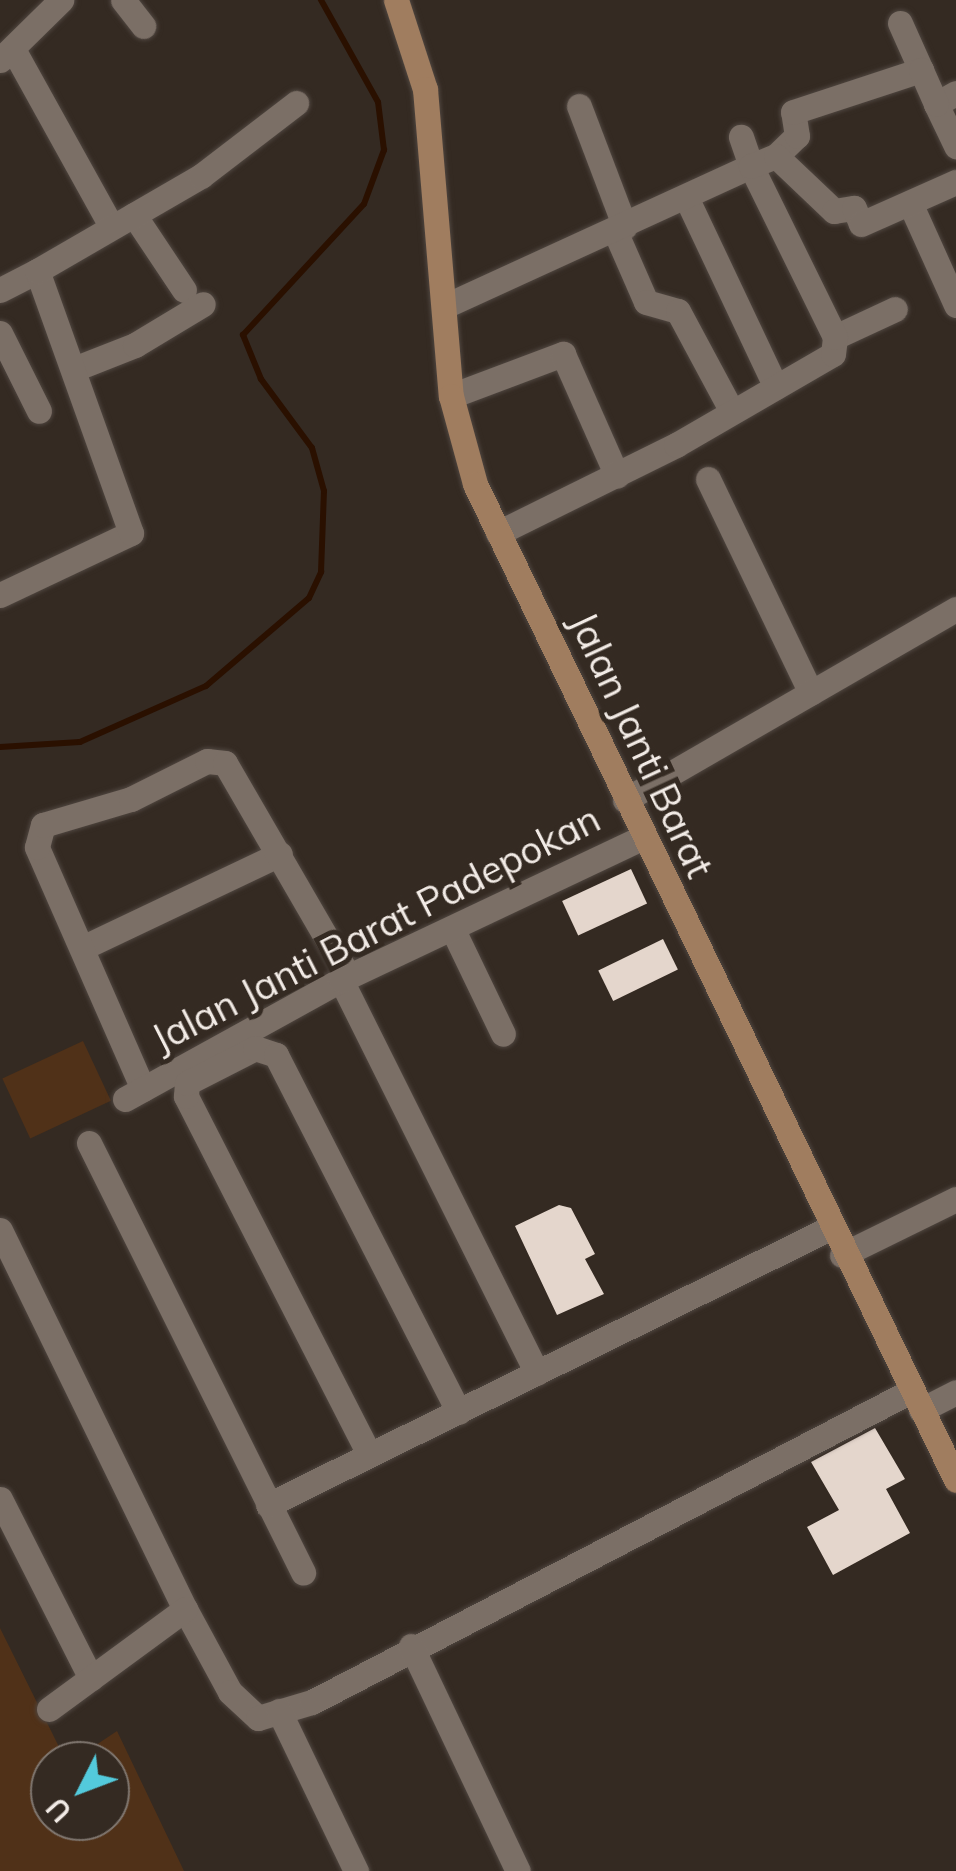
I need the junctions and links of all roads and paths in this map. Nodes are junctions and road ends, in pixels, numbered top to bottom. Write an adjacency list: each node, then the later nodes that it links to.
1 (61, 0): 6 (street)
2 (123, 0): 5 (street)
3 (396, 0): 24 (street, Jalan Janti Barat)
4 (900, 23): 7 (street)
5 (143, 26)
6 (6, 55): 18 (street)
7 (921, 70): 8 (street); 13 (street)
8 (946, 99): 12 (street)
9 (296, 103): 18 (street)
10 (579, 106): 19 (street)
11 (741, 137): 14 (street)
12 (956, 146)
13 (776, 156): 14 (street); 17 (street)
14 (752, 166): 16 (street); 27 (street)
15 (956, 182): 17 (street)
16 (686, 196): 19 (street); 29 (street)
17 (910, 203): 20 (street)
18 (122, 220): 21 (street); 28 (street)
19 (620, 229): 24 (street); 31 (street)
20 (948, 266): 23 (street)
21 (37, 271): 22 (street); 28 (street)
22 (0, 290)
23 (956, 305)
24 (445, 306): 30 (street, Jalan Janti Barat)
25 (895, 309): 27 (street)
26 (0, 333): 32 (street)
27 (835, 337): 29 (street)
28 (74, 369): 36 (street)
29 (776, 387): 31 (street)
30 (451, 396): 33 (street); 35 (street, Jalan Janti Barat)
31 (731, 410): 33 (street)
32 (39, 411)
33 (617, 476): 35 (street)
34 (708, 479): 38 (street)
35 (498, 533): 39 (street, Jalan Janti Barat)
36 (0, 595)
37 (956, 609): 38 (street)
38 (811, 693): 39 (street)
39 (626, 800): 40 (street, Jalan Janti Barat)
40 (643, 837): 42 (street, Jalan Janti Barat Padepokan); 48 (street, Jalan Janti Barat)
41 (280, 854): 43 (street); 43 (street); 44 (street)
42 (454, 930): 44 (street, Jalan Janti Barat Padepokan); 45 (street)
43 (82, 948): 44 (street, Jalan Janti Barat Padepokan)
44 (345, 978): 51 (street)
45 (503, 1034)
46 (89, 1143): 58 (street)
47 (956, 1199): 50 (street)
48 (830, 1228): 50 (street, Jalan Janti Barat); 51 (street)
49 (0, 1230): 60 (street)
50 (842, 1255): 53 (street, Jalan Janti Barat)
51 (537, 1373): 54 (street)
52 (956, 1392): 53 (street)
53 (916, 1401): 56 (street, Jalan Janti Barat); 61 (street)
54 (458, 1412): 55 (street); 55 (street)
55 (369, 1454): 58 (street)
56 (956, 1480)
57 (0, 1499): 62 (street)
58 (268, 1505): 59 (street)
59 (303, 1573)
60 (185, 1608): 62 (street); 63 (street)
61 (411, 1646): 63 (street); 66 (street)
62 (91, 1678): 64 (street)
63 (290, 1706): 65 (street)
64 (50, 1709)
65 (356, 1871)
66 (518, 1871)

